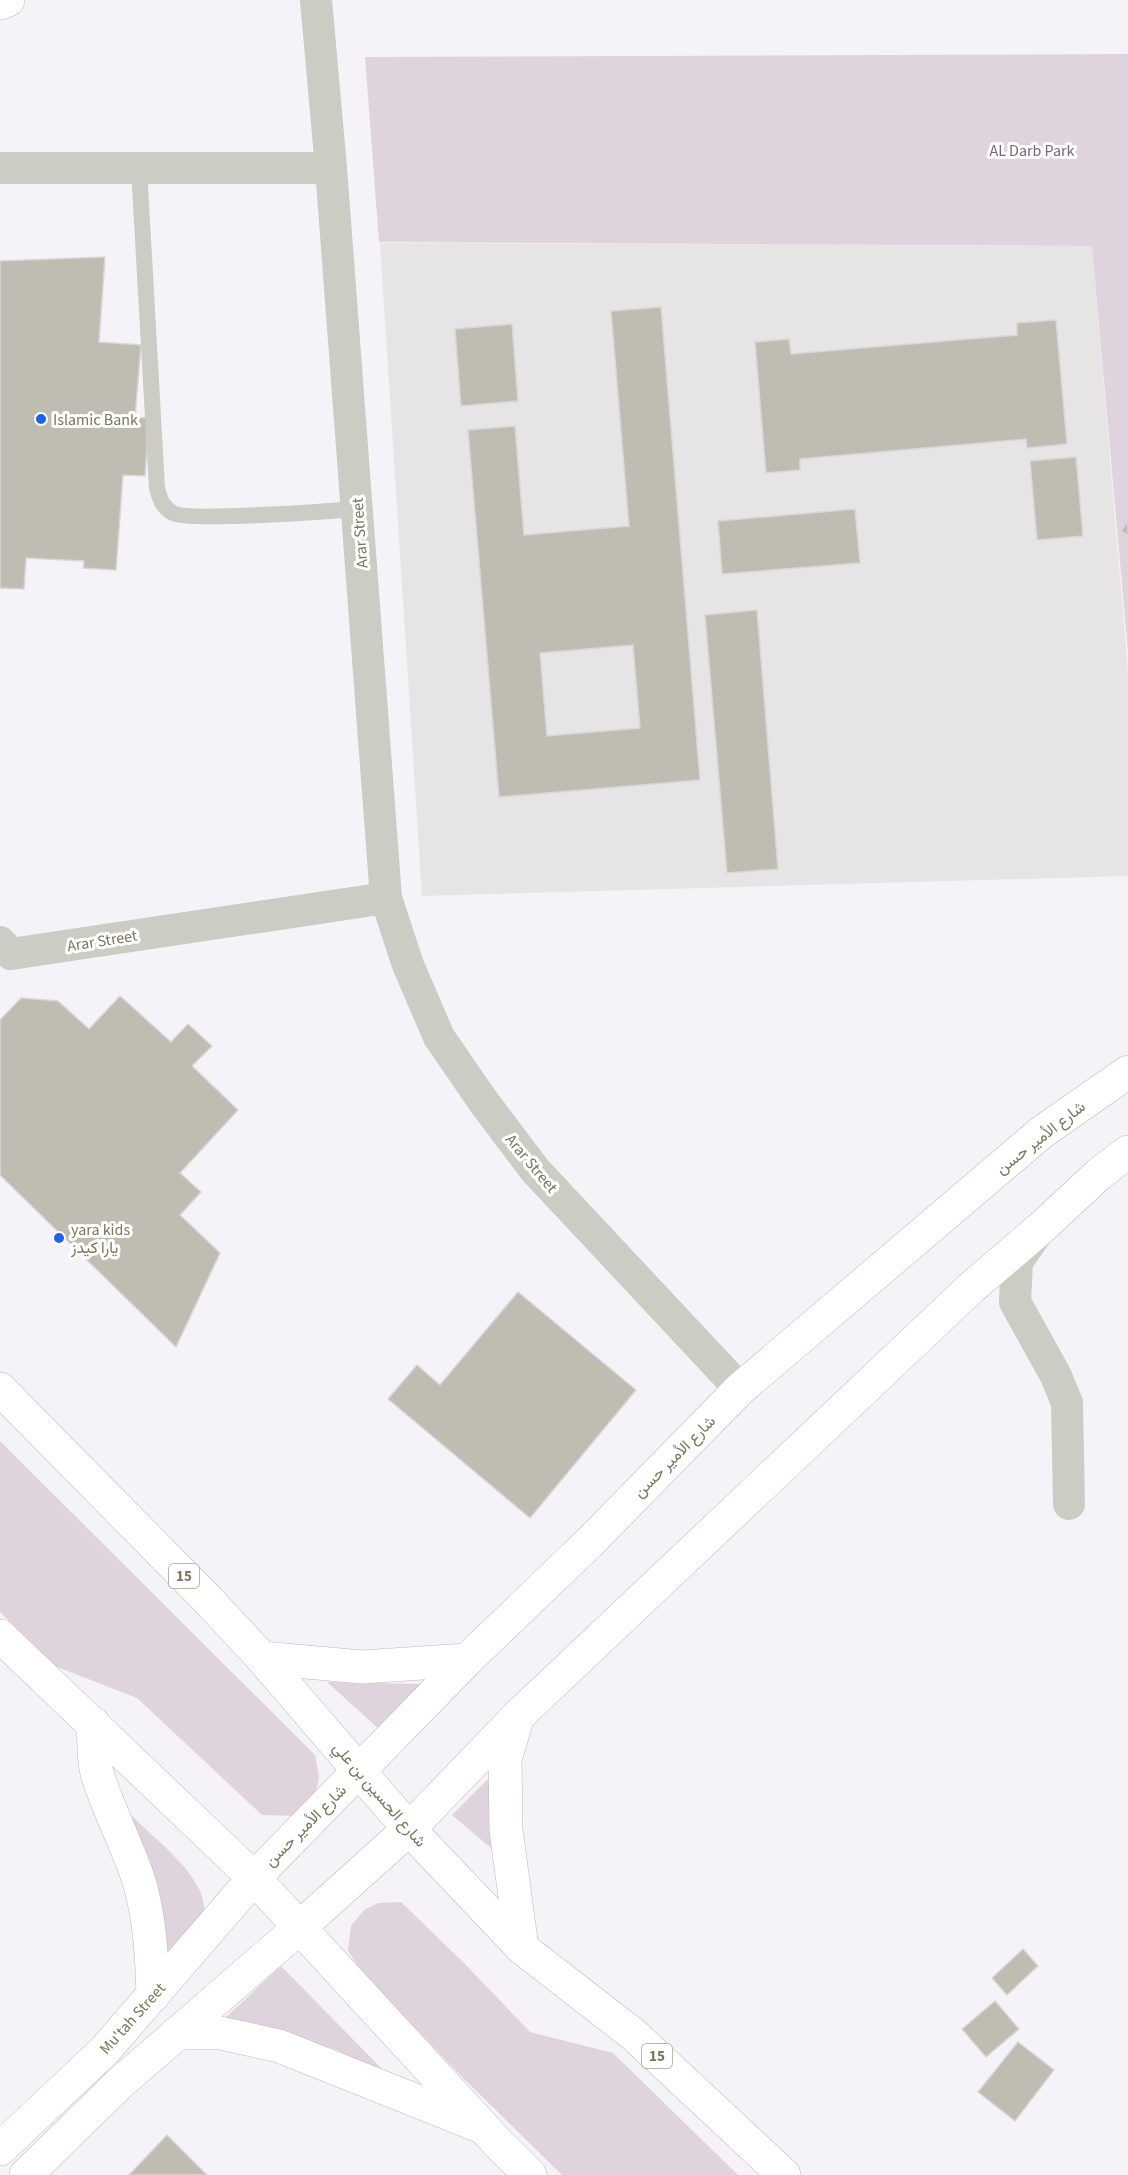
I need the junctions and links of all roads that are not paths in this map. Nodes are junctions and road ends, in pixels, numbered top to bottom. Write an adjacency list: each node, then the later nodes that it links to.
1 (8, 0): 3 (main road)
2 (316, 0): 6 (street, Arar Street)
3 (0, 3)
4 (0, 168): 5 (street)
5 (139, 168): 6 (street); 7 (lane)
6 (331, 168): 7 (street, Arar Street)
7 (357, 509): 8 (street, Arar Street)
8 (386, 897): 9 (street, Arar Street); 14 (street, Arar Street)
9 (0, 942)
10 (1128, 1072): 14 (main road, شارع الأمير حسن)
11 (1128, 1152): 12 (main road)
12 (1042, 1227): 15 (street); 19 (main road)
13 (0, 1389): 17 (main road, شارع الحسين بن علي / 15)
14 (740, 1389): 18 (main road, شارع الأمير حسن)
15 (1069, 1504)
16 (0, 1636): 20 (main road)
17 (262, 1658): 18 (main road); 21 (main road, شارع الحسين بن علي / 15)
18 (466, 1660): 21 (main road, شارع الأمير حسن)
19 (518, 1716): 22 (main road); 25 (main road)
20 (93, 1722): 23 (main road); 26 (main road)
21 (360, 1770): 22 (main road, شارع الحسين بن علي / 15); 23 (main road, شارع الأمير حسن)
22 (409, 1829): 24 (main road); 25 (main road, شارع الحسين بن علي / 15)
23 (254, 1878): 24 (main road); 26 (main road, Mu'tah Street)
24 (300, 1927): 27 (main road); 28 (main road)
25 (522, 1948): 32 (main road, شارع الحسين بن علي / 15)
26 (153, 1996): 29 (main road, Mu'tah Street)
27 (177, 2033): 28 (main road); 30 (main road)
28 (484, 2127): 31 (main road)
29 (0, 2149)
30 (26, 2175)
31 (530, 2175)
32 (784, 2175)

